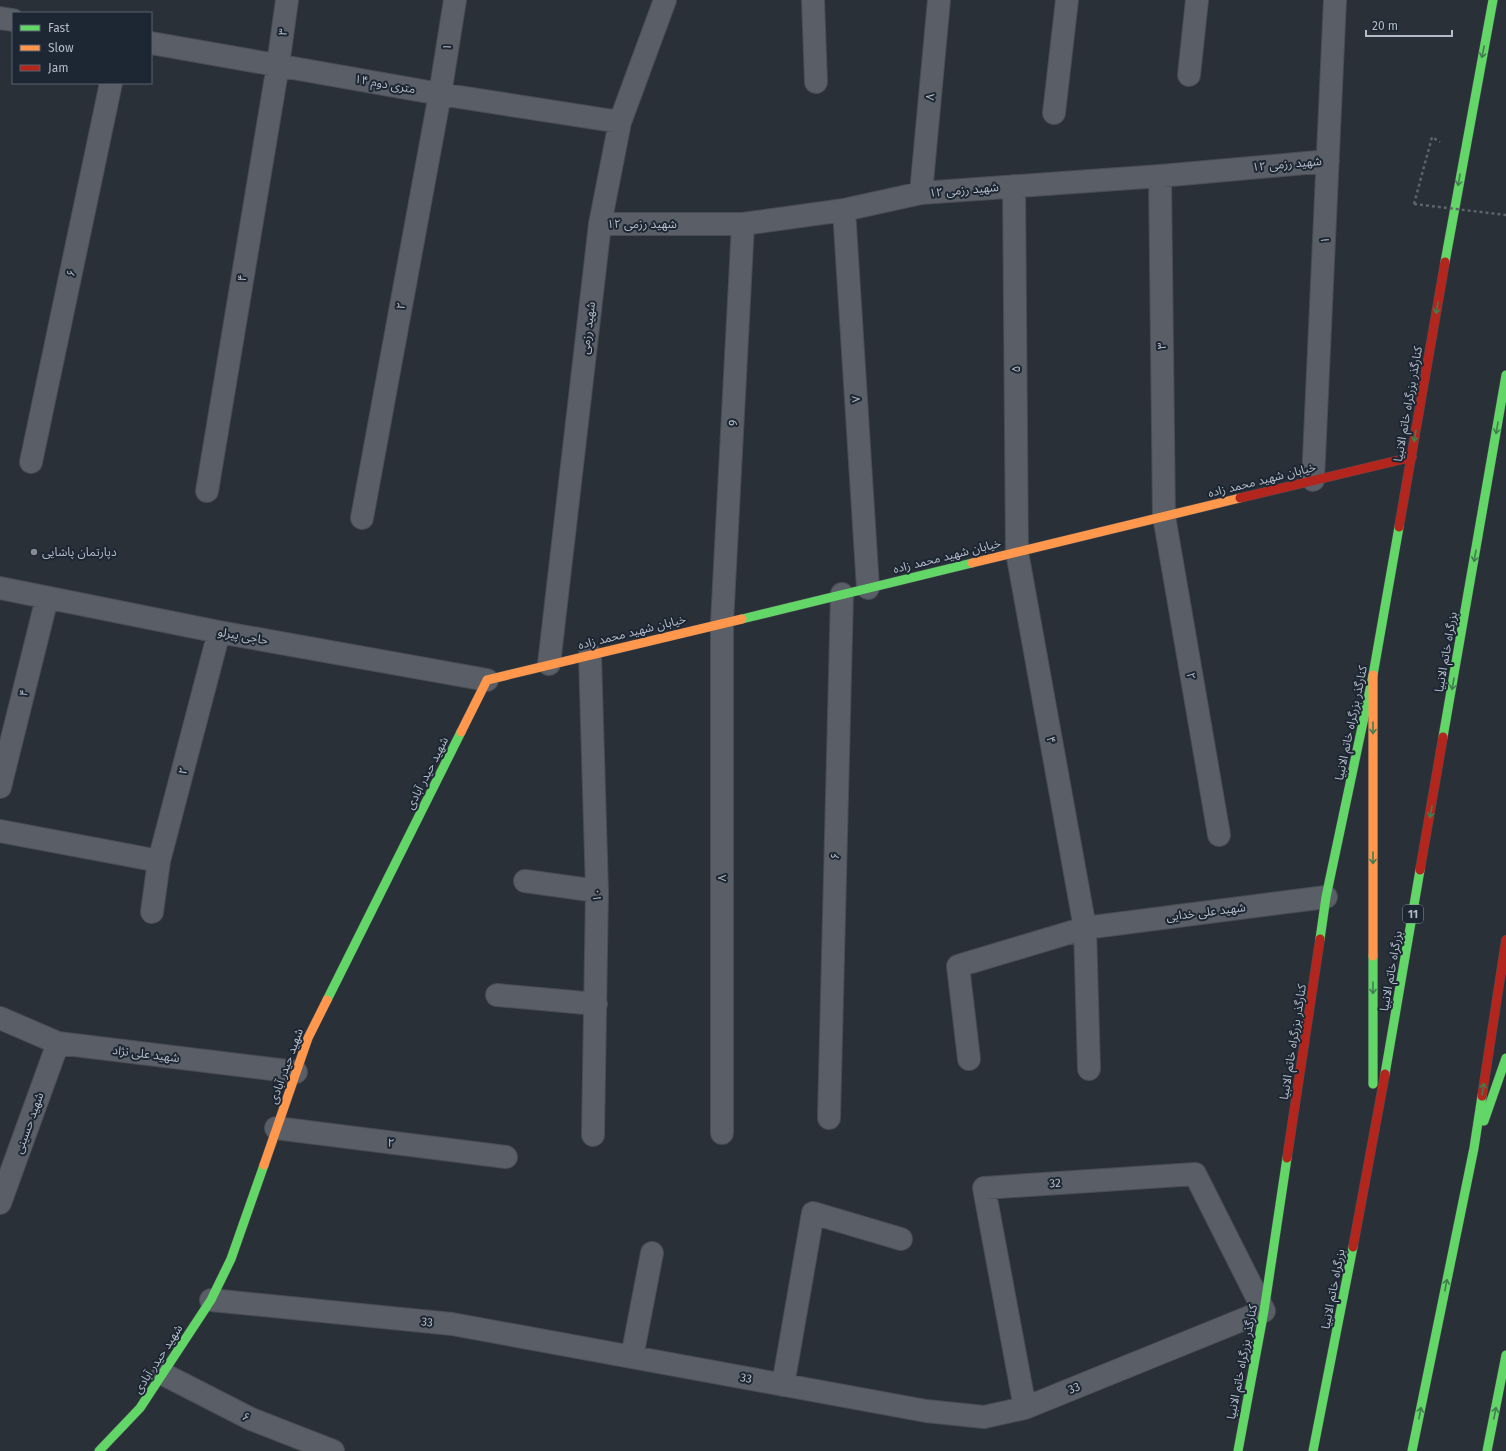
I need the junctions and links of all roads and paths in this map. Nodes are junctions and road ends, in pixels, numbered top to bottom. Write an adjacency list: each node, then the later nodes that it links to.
1 (287, 0): 13 (street, ۳)
2 (455, 0): 17 (street, ۱)
3 (665, 0): 19 (street, شهید رزمی)
4 (813, 0): 15 (street)
5 (939, 0): 24 (street, ۸)
6 (1067, 0): 18 (street)
7 (1197, 0): 14 (street)
8 (1336, 0): 21 (street, ۱)
9 (1493, 0): 30 (main road, کنارگذر بزرگراه خاتم الانبیا, one-way to 30)
10 (0, 18): 11 (street)
11 (12, 20)
12 (152, 43): 13 (street, ۱۴ متری دوم)
13 (278, 65): 17 (street, ۱۴ متری دوم); 33 (street, ۴)
14 (1189, 74)
15 (816, 82)
16 (111, 84): 31 (street, ۶)
17 (440, 94): 19 (street, ۱۴ متری دوم); 35 (street, ۲)
18 (1054, 113)
19 (620, 122): 27 (street, شهید رزمی)
20 (1432, 138): 26 (path, bridge)
21 (1328, 161): 22 (street, شهید رزمی ۱۲); 32 (street, ۱)
22 (1160, 176): 23 (street, شهید رزمی ۱۲); 34 (street, ۳)
23 (1014, 186): 24 (street, شهید رزمی ۱۲); 36 (street, ۵)
24 (921, 193): 25 (street, شهید رزمی ۱۲)
25 (844, 210): 28 (street, شهید رزمی ۱۲); 38 (street, ۷)
26 (1506, 215)
27 (600, 224): 28 (street, شهید رزمی ۱۲); 44 (street, شهید رزمی)
28 (743, 224): 41 (street, 9)
29 (1506, 375): 69 (main road, بزرگراه خاتم الانبیا / 11, one-way to 69)
30 (1412, 457): 32 (main road, خیابان شهید محمد زاده); 45 (main road, کنارگذر بزرگراه خاتم الانبیا)
31 (31, 462)
32 (1313, 480): 34 (main road, خیابان شهید محمد زاده)
33 (207, 491)
34 (1164, 516): 36 (main road, خیابان شهید محمد زاده); 49 (street, ۲)
35 (362, 518)
36 (1017, 552): 38 (main road, خیابان شهید محمد زاده); 55 (street, ۴)
37 (0, 588): 40 (street, حاجی پیرلو)
38 (868, 588): 39 (main road, خیابان شهید محمد زاده)
39 (842, 594): 41 (main road, خیابان شهید محمد زاده); 65 (street, ۶)
40 (47, 598): 42 (street, حاجی پیرلو); 47 (street, ۴)
41 (722, 623): 43 (main road, خیابان شهید محمد زاده); 67 (street, ۸)
42 (220, 632): 46 (street, حاجی پیرلو); 50 (street, ۲)
43 (590, 654): 44 (main road, خیابان شهید محمد زاده); 52 (street, ۱۰)
44 (550, 664): 46 (main road, خیابان شهید محمد زاده)
45 (1373, 675): 53 (main road, کنارگذر بزرگراه خاتم الانبیا); 69 (main road, one-way to 69)
46 (487, 680): 64 (main road, شهید حیدر آبادی)
47 (0, 787)
48 (0, 831): 50 (street)
49 (1219, 835)
50 (159, 861): 54 (street, ۲)
51 (525, 881): 52 (street)
52 (597, 891): 58 (street, ۱۰)
53 (1326, 897): 55 (street, شهید علی خدایی); 76 (main road, کنارگذر بزرگراه خاتم الانبیا)
54 (152, 912)
55 (1085, 928): 62 (street, شهید علی خدایی); 63 (street, ۴)
56 (1506, 940): 70 (main road, one-way to 56)
57 (497, 995): 58 (street)
58 (596, 1004): 68 (street, ۱۰)
59 (0, 1018): 60 (street, شهید علی نژاد)
60 (58, 1043): 64 (street, شهید علی نژاد); 72 (street, شهید حسینی)
61 (1506, 1058): 70 (main road)
62 (969, 1059)
63 (1089, 1069)
64 (296, 1072): 66 (main road, شهید حیدر آبادی)
65 (829, 1118)
66 (276, 1128): 71 (street, ۲); 75 (main road, شهید حیدر آبادی)
67 (722, 1133)
68 (594, 1135)
69 (1373, 1144): 86 (main road, بزرگراه خاتم الانبیا / 11)
70 (1474, 1148): 87 (main road, one-way to 70)
71 (506, 1157)
72 (0, 1203)
73 (901, 1239): 80 (street)
74 (652, 1253): 78 (street)
75 (211, 1300): 78 (street, 33); 79 (main road, شهید حیدر آبادی)
76 (1264, 1311): 82 (street, 33); 82 (street, 32); 85 (main road, کنارگذر بزرگراه خاتم الانبیا)
77 (1506, 1355): 81 (main road)
78 (632, 1357): 80 (street, 33)
79 (163, 1374): 83 (main road, شهید حیدر آبادی); 84 (street, ۶)
80 (783, 1385): 82 (street, 33)
81 (1503, 1395): 88 (main road, one-way to 81)
82 (1025, 1408)
83 (99, 1451)
84 (333, 1451)
85 (1238, 1451)
86 (1313, 1451)
87 (1412, 1451)
88 (1487, 1451)

